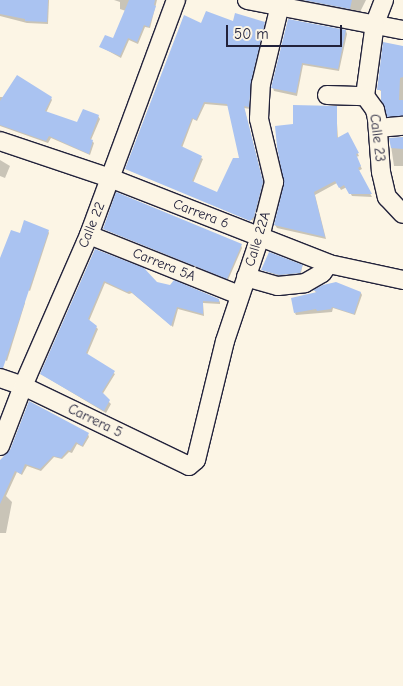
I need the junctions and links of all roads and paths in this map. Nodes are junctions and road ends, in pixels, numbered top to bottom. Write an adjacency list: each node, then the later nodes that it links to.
1 (176, 0): 12 (street, Calle 22)
2 (247, 0): 4 (street)
3 (384, 0): 5 (street, Calle 23)
4 (280, 5): 5 (street); 15 (street, Calle 22A)
5 (375, 23): 6 (street); 8 (street, Calle 23)
6 (403, 30)
7 (327, 95): 8 (street)
8 (365, 96): 10 (street, Calle 23)
9 (403, 126): 10 (street)
10 (378, 128): 13 (street, Calle 23)
11 (0, 142): 12 (street, Carrera 6)
12 (110, 178): 14 (street, Calle 22); 15 (street, Carrera 6)
13 (403, 214)
14 (89, 235): 19 (street, Carrera 5A); 21 (street, Calle 22)
15 (260, 237): 16 (street, Carrera 6); 17 (street, Calle 22A)
16 (330, 264): 17 (street); 18 (street, Carrera 6)
17 (246, 278): 19 (street, Calle 22A)
18 (403, 280)
19 (239, 295): 23 (street, Calle 22A)
20 (0, 378): 21 (street, Carrera 5)
21 (23, 386): 22 (street, Calle 22); 23 (street, Carrera 5)
22 (0, 446)
23 (189, 466)

